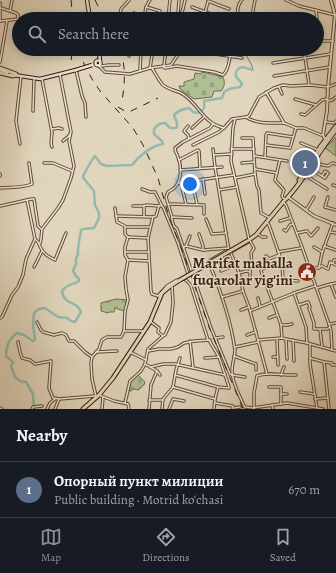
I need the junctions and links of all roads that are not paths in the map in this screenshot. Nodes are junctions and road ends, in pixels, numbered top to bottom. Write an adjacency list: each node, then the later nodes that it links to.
1 (12, 0): 18 (street)
2 (87, 0): 21 (main road)
3 (129, 0): 22 (street)
4 (150, 0): 14 (street)
5 (170, 0): 25 (street)
6 (179, 0): 26 (street)
7 (185, 0): 27 (street)
8 (208, 0): 17 (street); 19 (street)
9 (242, 0): 28 (street)
10 (255, 0): 29 (street)
11 (288, 0): 20 (street)
12 (330, 0): 32 (street)
13 (0, 3): 16 (street)
14 (146, 7): 23 (street); 24 (street)
15 (192, 7): 19 (street)
16 (0, 8): 18 (street); 35 (street)
17 (229, 9)
18 (10, 11)
19 (205, 11)
20 (316, 11): 30 (street)
21 (89, 12)
22 (120, 12)
23 (145, 12)
24 (160, 12)
25 (169, 12)
26 (178, 12)
27 (182, 12)
28 (238, 12)
29 (253, 12)
30 (321, 12)
31 (324, 13): 32 (street)
32 (335, 15): 37 (street)
33 (7, 20): 34 (street); 35 (street); 51 (street)
34 (12, 20)
35 (0, 21)
36 (324, 41): 37 (street)
37 (332, 41): 38 (street)
38 (331, 54): 39 (street); 56 (street)
39 (324, 55)
40 (99, 56): 52 (main road)
41 (141, 56): 60 (street)
42 (152, 56): 57 (street)
43 (165, 56): 55 (street)
44 (177, 56): 55 (street)
45 (225, 56): 48 (street)
46 (305, 56): 50 (street)
47 (321, 56): 50 (street)
48 (230, 57): 49 (street); 55 (street)
49 (242, 58)
50 (305, 59): 53 (street); 61 (street)
51 (0, 62)
52 (98, 63): 54 (street); 58 (main road, bridge); 60 (street)
53 (273, 63)
54 (119, 66)
55 (163, 67): 57 (street)
56 (330, 67): 61 (street); 71 (street)
57 (151, 68): 60 (street); 81 (street)
58 (76, 70): 63 (main road); 80 (street)
59 (0, 71): 62 (main road)
60 (140, 71)
61 (307, 71): 65 (street); 69 (street)
62 (16, 75): 64 (main road)
63 (60, 75): 67 (main road); 88 (street)
64 (21, 76): 66 (main road); 104 (street)
65 (274, 76)
66 (34, 78): 67 (main road); 78 (street)
67 (42, 79): 94 (street)
68 (336, 84): 71 (street)
69 (310, 85): 70 (street); 71 (street)
70 (279, 86): 72 (street); 73 (street)
71 (328, 87): 76 (street)
72 (266, 92): 82 (street); 86 (street)
73 (282, 94)
74 (336, 97): 76 (street)
75 (295, 99): 77 (street)
76 (327, 100): 77 (street); 85 (street)
77 (316, 105): 79 (street)
78 (33, 111)
79 (300, 114)
80 (86, 116)
81 (204, 116): 87 (street); 91 (street)
82 (246, 117): 83 (street); 86 (street)
83 (235, 119): 92 (street); 109 (street)
84 (336, 121): 85 (street)
85 (326, 122): 97 (street)
86 (284, 123): 93 (street)
87 (213, 124): 92 (street); 100 (street)
88 (69, 125): 101 (street); 131 (street)
89 (188, 126): 100 (street)
90 (336, 126): 102 (main road)
91 (192, 128)
92 (224, 128): 105 (street)
93 (296, 128): 97 (street); 98 (street)
94 (52, 129): 95 (street); 107 (street)
95 (62, 129)
96 (336, 130): 102 (main road)
97 (323, 135): 102 (street)
98 (293, 137): 106 (street); 106 (street)
99 (242, 138): 110 (street)
100 (189, 139): 116 (street)
101 (63, 141)
102 (326, 141): 111 (main road); 120 (main road)
103 (301, 143): 111 (street)
104 (20, 144)
105 (193, 145)
106 (266, 145): 115 (street)
107 (52, 147)
108 (213, 149): 113 (street)
109 (232, 149): 110 (street); 112 (street)
110 (254, 149): 114 (street)
111 (318, 150): 154 (main road)
112 (232, 154): 113 (street); 134 (street)
113 (214, 155): 125 (street)
114 (254, 156): 115 (street); 119 (street)
115 (265, 158): 117 (street)
116 (179, 160): 127 (street); 130 (street)
117 (280, 160): 118 (street); 132 (street)
118 (287, 161)
119 (254, 162): 123 (street); 129 (street)
120 (313, 162): 124 (street); 128 (main road)
121 (30, 163): 146 (street)
122 (44, 163): 131 (street)
123 (242, 163)
124 (336, 164)
125 (215, 167): 126 (street); 127 (street); 137 (street)
126 (222, 167)
127 (200, 168): 130 (street)
128 (309, 168): 135 (main road); 136 (street)
129 (255, 169): 132 (street); 133 (street)
130 (180, 170): 142 (street)
131 (72, 171): 182 (street)
132 (277, 173): 154 (street)
133 (255, 174): 138 (street); 172 (street)
134 (234, 175): 137 (street); 138 (street)
135 (305, 175): 148 (street); 154 (main road)
136 (322, 176)
137 (217, 178): 139 (street); 149 (street)
138 (234, 178): 145 (street)
139 (202, 179): 140 (street); 150 (street)
140 (192, 181): 141 (street); 157 (street)
141 (181, 182): 142 (street); 156 (street)
142 (178, 183): 155 (street)
143 (333, 185): 144 (street)
144 (336, 186)
145 (236, 187): 149 (street); 196 (street)
146 (0, 188)
147 (142, 189): 162 (street)
148 (327, 189)
149 (219, 190): 185 (street)
150 (206, 194)
151 (314, 197): 164 (street)
152 (328, 197): 165 (street)
153 (27, 200): 158 (street); 182 (street); 195 (street)
154 (285, 200): 164 (street); 172 (main road); 173 (street)
155 (169, 204): 156 (street); 170 (street)
156 (186, 204): 157 (street)
157 (197, 205): 166 (street)
158 (0, 206)
159 (133, 206): 160 (street)
160 (144, 206): 161 (street); 168 (street)
161 (159, 206): 162 (street); 169 (street)
162 (162, 207): 237 (street)
163 (115, 208): 167 (street)
164 (306, 210): 178 (street)
165 (336, 210)
166 (204, 214)
167 (116, 216): 168 (street); 179 (street)
168 (144, 217): 169 (street)
169 (153, 217): 180 (street)
170 (172, 217): 171 (street); 199 (street)
171 (192, 218)
172 (270, 218): 176 (main road)
173 (290, 218): 175 (street); 177 (street)
174 (206, 219): 185 (street)
175 (280, 221)
176 (266, 222): 186 (main road); 208 (street)
177 (293, 224): 183 (street); 187 (street)
178 (335, 224): 184 (street)
179 (126, 227): 180 (street); 192 (street)
180 (150, 227): 194 (street)
181 (318, 228): 187 (street)
182 (42, 229): 197 (street)
183 (284, 230)
184 (330, 232): 188 (street); 198 (street)
185 (226, 233): 205 (street)
186 (257, 233): 193 (street); 196 (main road)
187 (297, 233): 200 (street)
188 (336, 233)
189 (66, 234): 204 (street)
190 (199, 234): 202 (street)
191 (190, 236): 199 (street)
192 (128, 237): 194 (street); 206 (street)
193 (266, 237)
194 (148, 238): 207 (street)
195 (35, 239): 197 (street); 248 (street)
196 (250, 240): 205 (main road, bridge); 225 (street)
197 (40, 243): 204 (street)
198 (324, 246): 203 (street); 209 (street)
199 (185, 247): 202 (street); 223 (street)
200 (302, 247): 208 (street); 221 (street)
201 (314, 247): 209 (street)
202 (203, 250): 205 (street)
203 (336, 250)
204 (42, 251): 220 (street)
205 (229, 251): 217 (main road, bridge); 218 (street); 223 (street)
206 (125, 252): 207 (street); 212 (street)
207 (149, 252): 214 (street)
208 (278, 252): 210 (street)
209 (322, 252): 222 (street)
210 (279, 255): 211 (street); 215 (street)
211 (266, 256)
212 (128, 260): 214 (street); 258 (street)
213 (336, 260): 216 (street)
214 (149, 261): 237 (street)
215 (282, 262): 230 (street); 241 (street)
216 (333, 263): 219 (street); 222 (street)
217 (209, 264): 227 (street); 229 (main road, bridge); 238 (street)
218 (236, 265): 224 (street); 226 (street)
219 (336, 265)
220 (34, 267)
221 (310, 268): 222 (street); 234 (street)
222 (319, 268)
223 (192, 271): 227 (street)
224 (221, 271)
225 (250, 272): 226 (street); 228 (street)
226 (239, 273): 235 (street)
227 (193, 274): 264 (street)
228 (250, 276)
229 (182, 279): 233 (main road); 268 (street)
230 (298, 281)
231 (336, 283): 232 (street)
232 (331, 284): 234 (street); 239 (street)
233 (172, 285): 237 (main road); 262 (street)
234 (316, 287): 236 (street); 254 (street)
235 (243, 291): 238 (street); 243 (street)
236 (294, 292): 241 (street); 242 (street)
237 (159, 297): 251 (main road)
238 (222, 297): 276 (street)
239 (336, 297)
240 (258, 298): 244 (street)
241 (272, 302): 244 (street); 247 (street)
242 (299, 304): 257 (street); 273 (street)
243 (249, 307): 245 (street); 246 (street)
244 (260, 307): 246 (street)
245 (240, 310)
246 (250, 312): 260 (street)
247 (277, 315): 249 (street); 255 (street)
248 (0, 318)
249 (269, 318)
250 (37, 322): 284 (street)
251 (150, 322): 259 (main road); 262 (street)
252 (336, 323): 254 (street)
253 (292, 324): 255 (street)
254 (329, 324): 256 (street)
255 (281, 325): 265 (street)
256 (330, 328): 257 (street); 277 (street)
257 (320, 330): 275 (street)
258 (124, 331): 259 (street); 281 (street)
259 (144, 331): 282 (main road)
260 (256, 332): 261 (street); 270 (street)
261 (247, 335)
262 (163, 336): 279 (street)
263 (223, 337): 264 (street)
264 (216, 338): 308 (street)
265 (282, 338): 266 (street); 267 (street)
266 (277, 339): 270 (street); 287 (street)
267 (286, 339): 269 (street); 291 (street)
268 (209, 340): 272 (street); 285 (street)
269 (293, 340): 273 (street); 293 (street)
270 (258, 341): 276 (street); 304 (street)
271 (18, 342): 321 (street)
272 (190, 342): 279 (street); 301 (street)
273 (307, 342): 274 (street)
274 (310, 344): 275 (street); 290 (street)
275 (322, 346): 277 (street)
276 (234, 347): 283 (street)
277 (332, 350): 280 (street)
278 (117, 351): 281 (street)
279 (148, 351): 292 (street)
280 (336, 351)
281 (96, 352): 284 (street)
282 (130, 352): 292 (street); 319 (main road)
283 (234, 356): 302 (street); 308 (street)
284 (92, 357): 319 (street)
285 (219, 357): 289 (street); 307 (street)
286 (273, 357): 287 (street)
287 (278, 357): 297 (street)
288 (180, 358): 296 (street)
289 (205, 358)
290 (310, 358): 294 (street); 318 (street)
291 (287, 359)
292 (146, 360): 295 (street)
293 (294, 361)
294 (324, 362): 298 (street); 322 (street)
295 (145, 364): 299 (street); 329 (street)
296 (178, 364): 299 (street); 301 (street); 306 (street)
297 (278, 365)
298 (336, 365)
299 (151, 367): 303 (street)
300 (284, 367): 309 (street)
301 (193, 368): 307 (street)
302 (256, 370)
303 (157, 372): 305 (street); 326 (street)
304 (267, 374): 309 (street); 336 (street)
305 (160, 375)
306 (175, 375): 312 (street); 313 (street)
307 (225, 375): 313 (street)
308 (232, 375): 311 (street); 336 (street)
309 (281, 375): 310 (street)
310 (296, 375)
311 (245, 377)
312 (173, 387): 324 (street); 327 (street)
313 (218, 387): 324 (street)
314 (269, 387): 316 (street)
315 (300, 392): 318 (street)
316 (281, 394): 317 (street); 331 (street)
317 (287, 394)
318 (314, 394): 325 (street)
319 (97, 396): 320 (street); 323 (street); 340 (main road)
320 (103, 397): 329 (street); 341 (street)
321 (56, 398): 323 (street); 338 (street)
322 (328, 398): 325 (street); 350 (street)
323 (59, 399): 339 (street)
324 (215, 399): 330 (street)
325 (315, 399): 337 (street)
326 (149, 400): 327 (street); 343 (street)
327 (163, 400): 344 (street)
328 (184, 401): 345 (street)
329 (125, 403): 342 (street)
330 (214, 403): 346 (street); 347 (street)
331 (281, 404): 332 (street); 337 (street)
332 (272, 405): 336 (street); 348 (street)
333 (42, 406): 335 (street)
334 (240, 407): 347 (street)
335 (33, 408)
336 (253, 408)
337 (316, 408): 349 (street)
338 (47, 409)
339 (56, 409)
340 (83, 409)
341 (102, 409)
342 (129, 409)
343 (149, 409)
344 (162, 409)
345 (169, 409)
346 (214, 409)
347 (233, 409)
348 (272, 409)
349 (323, 409)
350 (330, 409)

